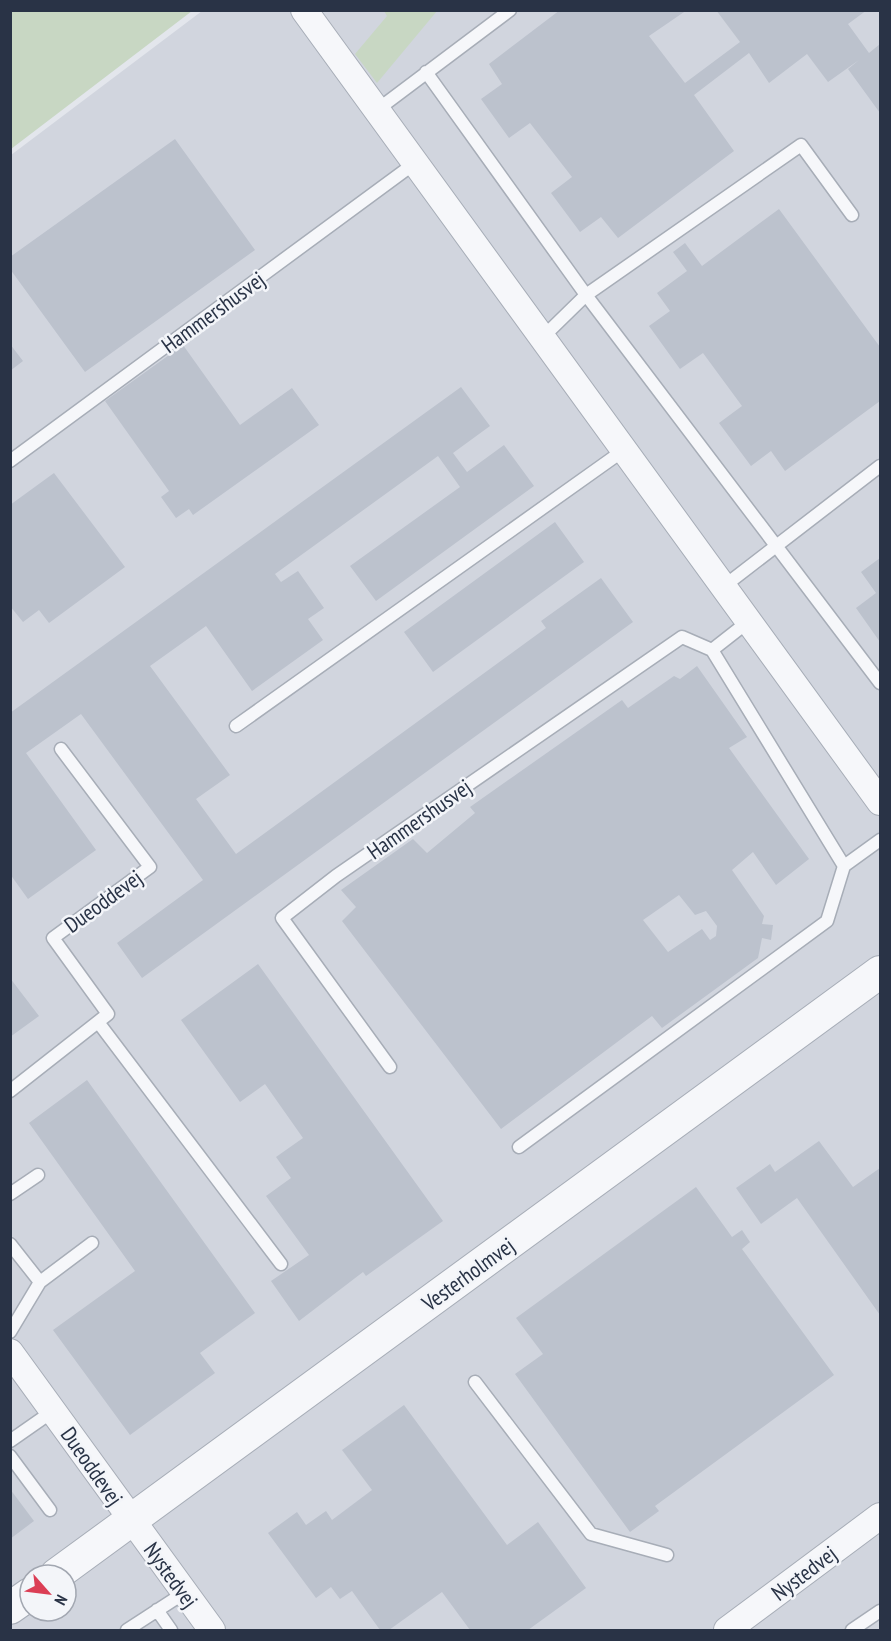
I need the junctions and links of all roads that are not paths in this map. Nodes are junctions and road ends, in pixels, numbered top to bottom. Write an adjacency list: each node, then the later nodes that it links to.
1 (304, 10): 4 (street)
2 (510, 10): 3 (lane)
3 (426, 72): 4 (lane); 7 (lane)
4 (376, 110): 5 (street)
5 (415, 163): 8 (street); 10 (lane, Hammershusvej)
6 (852, 215): 7 (lane)
7 (586, 295): 8 (lane); 14 (lane)
8 (542, 338): 9 (street)
9 (624, 450): 15 (street); 19 (lane)
10 (10, 461)
11 (880, 466): 13 (lane)
12 (880, 475): 13 (lane)
13 (864, 478): 14 (lane)
14 (777, 545): 15 (lane); 18 (lane)
15 (723, 587): 16 (street)
16 (748, 621): 17 (lane); 21 (street)
17 (712, 650): 23 (lane); 26 (lane, Hammershusvej)
18 (880, 683)
19 (236, 726)
20 (61, 749): 25 (lane, Dueoddevej)
21 (880, 802)
22 (880, 840): 23 (lane)
23 (844, 866): 28 (lane)
24 (880, 972): 43 (street, Vesterholmvej)
25 (98, 1022): 27 (lane); 33 (lane)
26 (390, 1067)
27 (10, 1091)
28 (519, 1147)
29 (38, 1175): 30 (lane)
30 (10, 1194)
31 (92, 1243): 34 (lane)
32 (10, 1244): 34 (lane)
33 (281, 1264)
34 (40, 1282): 35 (lane)
35 (10, 1332)
36 (10, 1352): 38 (street, Dueoddevej)
37 (475, 1382): 44 (lane)
38 (53, 1411): 39 (lane, Dueoddevej); 43 (street, Dueoddevej)
39 (10, 1441)
40 (10, 1456): 41 (lane)
41 (50, 1510)
42 (880, 1516): 52 (street, Nystedvej)
43 (131, 1521): 45 (street, Vesterholmvej); 46 (street, Nystedvej)
44 (668, 1555)
45 (73, 1563)
46 (184, 1593): 47 (lane); 51 (street, Nystedvej)
47 (157, 1610): 49 (lane); 50 (lane)
48 (880, 1611): 53 (lane)
49 (127, 1630)
50 (171, 1630)
51 (212, 1630)
52 (727, 1630)
53 (852, 1630)

